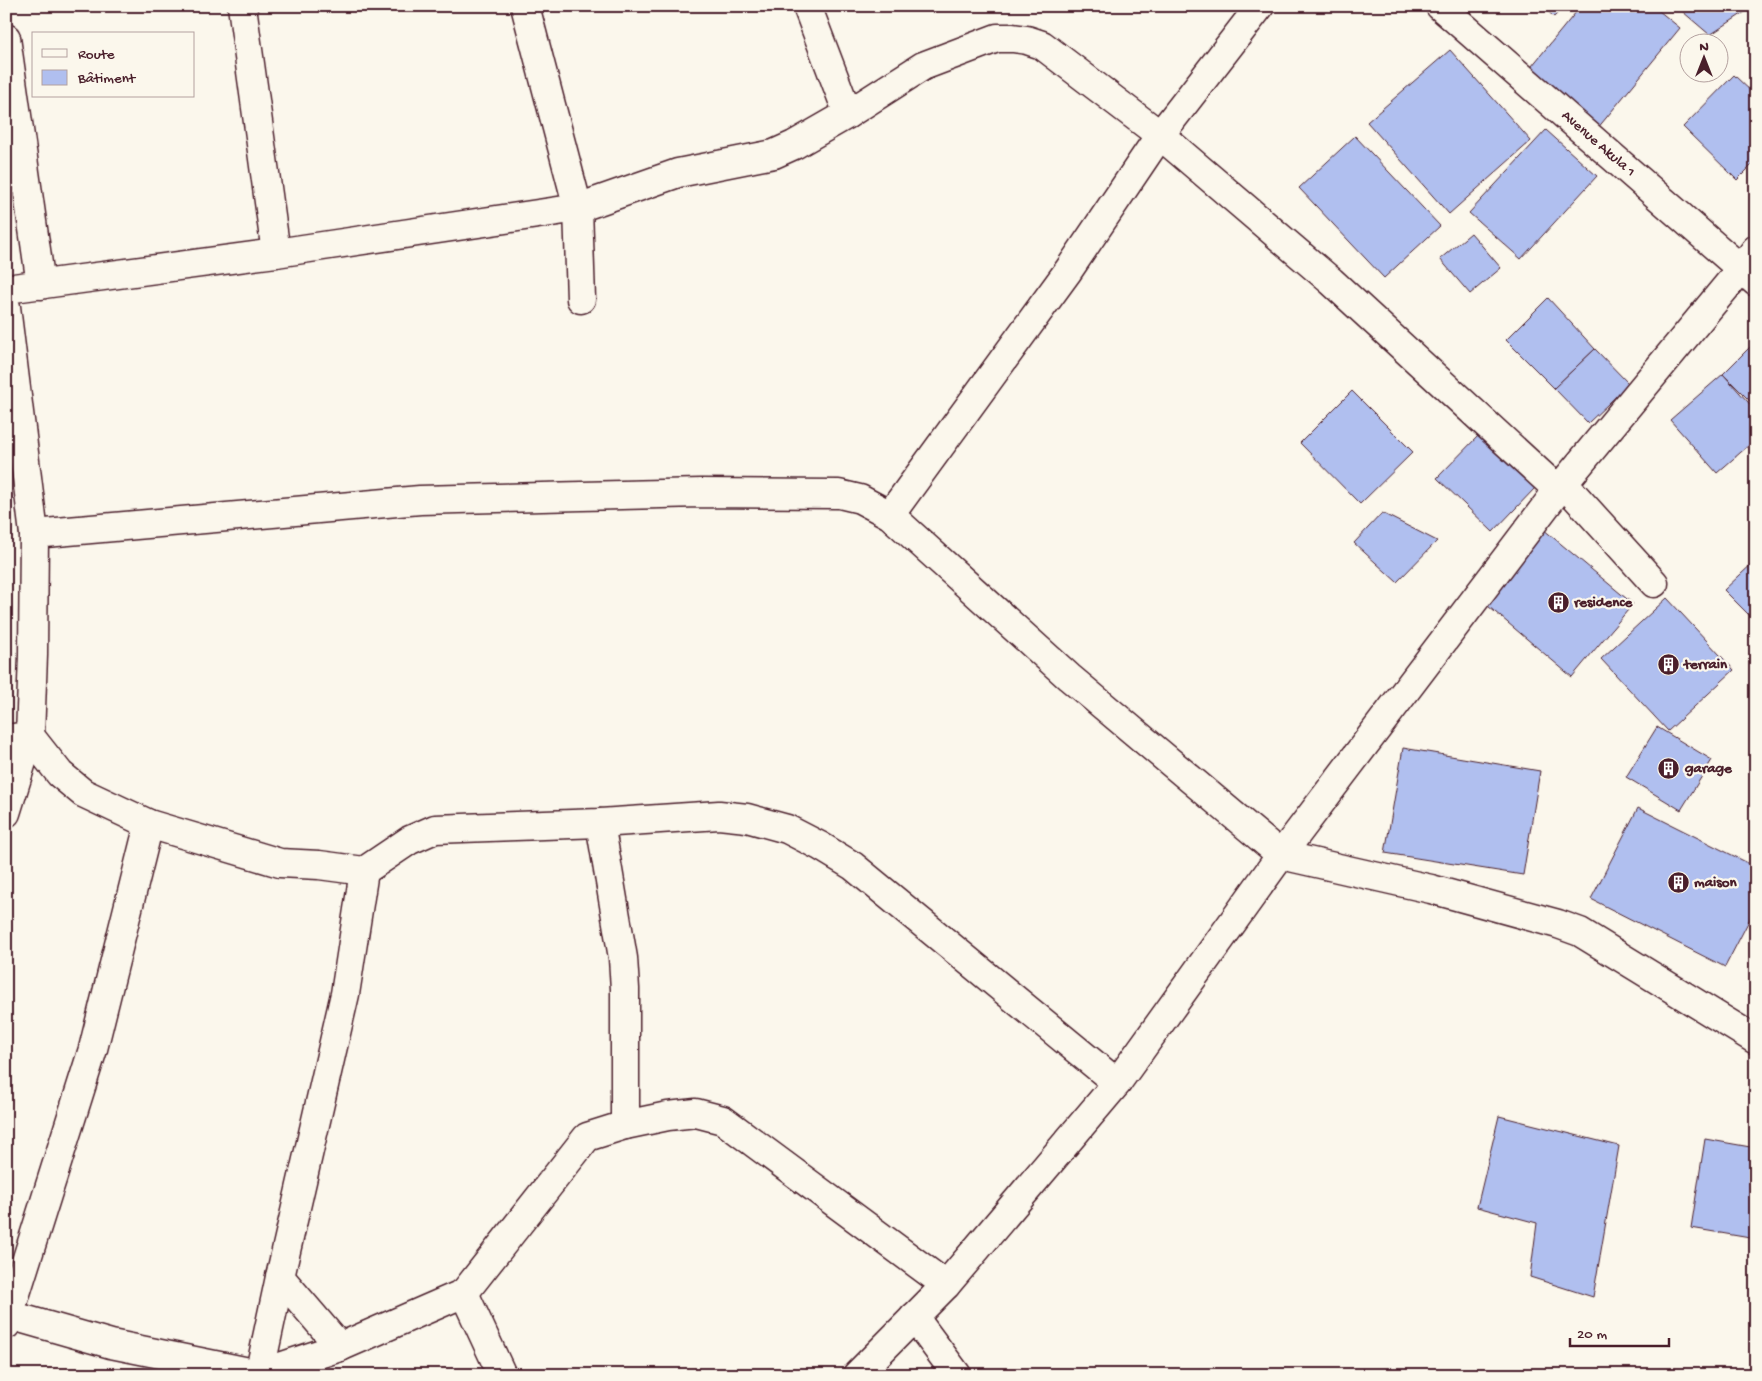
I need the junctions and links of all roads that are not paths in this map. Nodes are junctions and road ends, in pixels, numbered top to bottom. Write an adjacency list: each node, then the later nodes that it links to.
1 (242, 6): 10 (street)
2 (525, 6): 9 (street)
3 (806, 6): 7 (street)
4 (1259, 6): 8 (street)
5 (1440, 6): 11 (street, Avenue Akula 1)
6 (6, 38): 12 (street)
7 (848, 114): 8 (street); 9 (street)
8 (1160, 134): 16 (street); 17 (street)
9 (578, 208): 10 (street); 14 (street)
10 (276, 253): 12 (street)
11 (1751, 267): 16 (street)
12 (41, 285): 13 (street)
13 (6, 290)
14 (581, 299)
15 (6, 307): 18 (street)
16 (1561, 487): 19 (street); 24 (street)
17 (890, 515): 18 (street); 24 (street)
18 (34, 534): 20 (street)
19 (1654, 583)
20 (18, 738): 21 (street); 23 (street)
21 (6, 813)
22 (600, 823): 25 (street); 27 (street); 28 (street)
23 (148, 824): 25 (street); 33 (street)
24 (1281, 855): 26 (street); 27 (street)
25 (364, 870): 29 (street)
26 (1756, 1040)
27 (1117, 1083): 30 (street)
28 (625, 1125): 30 (street); 31 (street)
29 (280, 1277): 34 (street); 35 (street)
30 (946, 1285): 32 (street)
31 (464, 1293): 34 (street); 36 (street)
32 (914, 1317): 37 (street); 38 (street)
33 (8, 1318): 35 (street)
34 (340, 1347): 35 (street)
35 (259, 1374)
36 (502, 1375)
37 (858, 1375)
38 (957, 1375)

